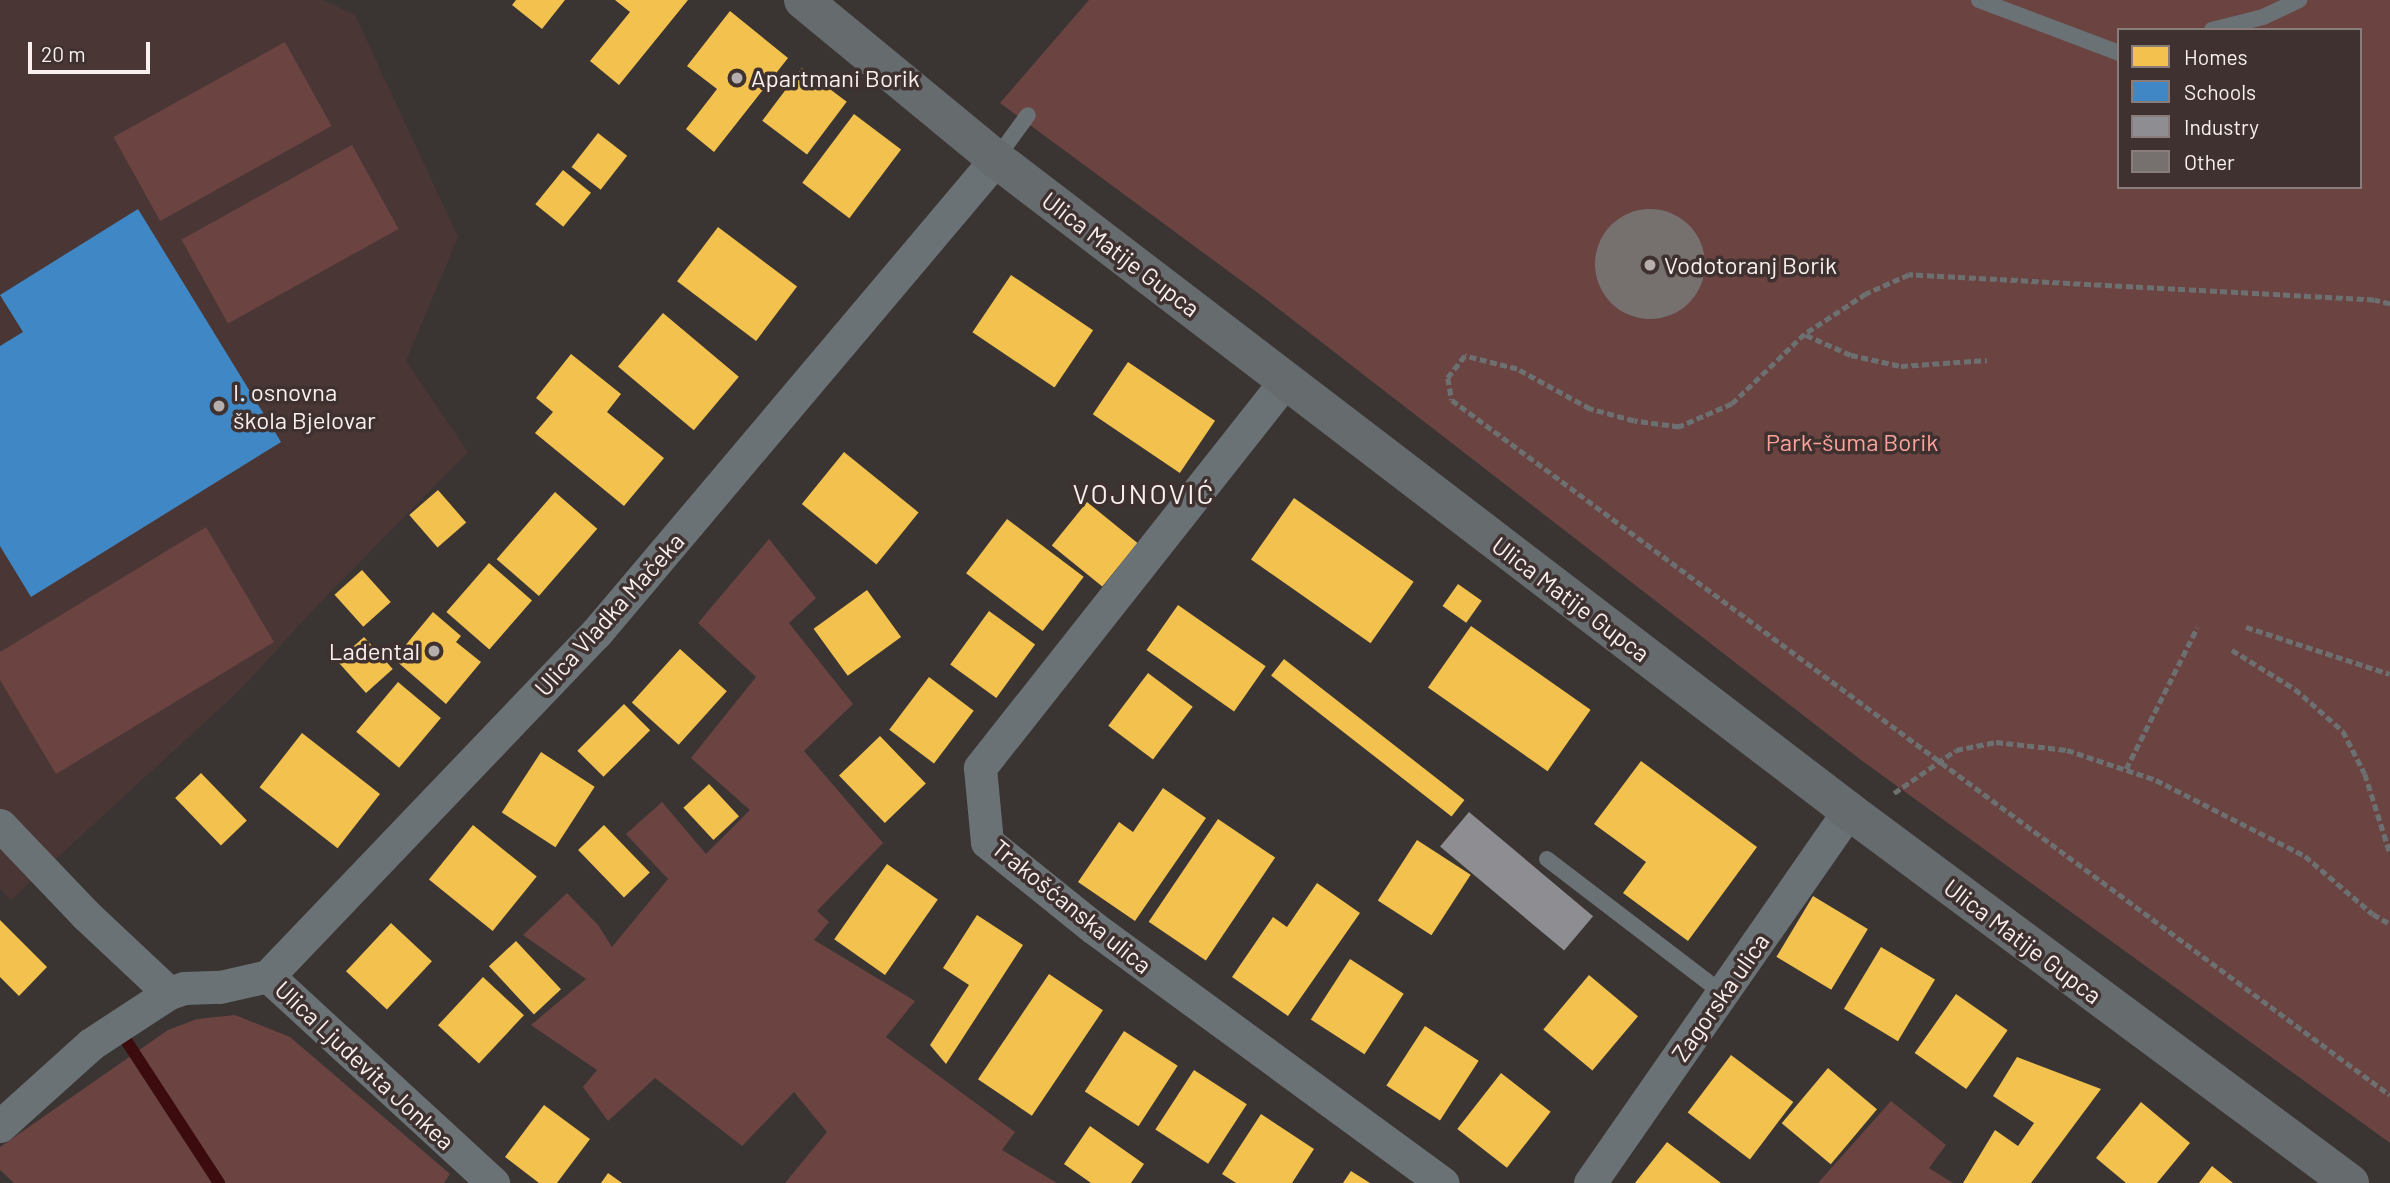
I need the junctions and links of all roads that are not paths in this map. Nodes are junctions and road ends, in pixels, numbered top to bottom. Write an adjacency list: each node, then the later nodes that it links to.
1 (803, 0): 7 (street, Ulica Matije Gupca)
2 (1979, 0): 5 (lane)
3 (2299, 0): 4 (lane)
4 (2219, 28)
5 (2117, 52)
6 (1028, 115): 7 (lane)
7 (996, 159): 8 (street, Ulica Matije Gupca); 12 (street, Ulica Vladka Mačeka)
8 (1286, 380): 9 (street, Ulica Matije Gupca); 17 (street, Trakošćanska ulica)
9 (1849, 811): 14 (street, Zagorska ulica); 19 (street, Ulica Matije Gupca)
10 (0, 825): 13 (street)
11 (1547, 859): 14 (lane)
12 (268, 976): 13 (street); 16 (street, Ulica Ljudevita Jonkea)
13 (169, 993): 15 (street)
14 (1722, 993): 18 (street, Zagorska ulica)
15 (0, 1126)
16 (493, 1183)
17 (1443, 1183)
18 (1590, 1183)
19 (2350, 1183)

